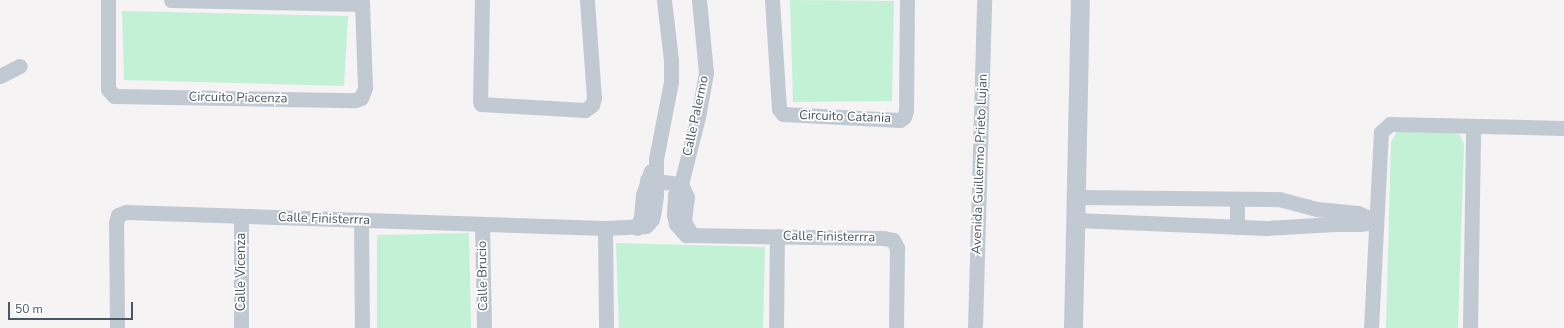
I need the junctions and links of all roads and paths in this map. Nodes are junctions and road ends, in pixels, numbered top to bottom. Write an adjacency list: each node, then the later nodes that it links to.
1 (108, 0): 11 (street, Circuito Piacenza)
2 (171, 0): 11 (street)
3 (482, 0): 4 (street)
4 (587, 0)
5 (664, 0): 16 (street)
6 (699, 0): 17 (street, Calle Palermo)
7 (772, 0): 8 (street, Circuito Catania)
8 (907, 0)
9 (984, 0): 39 (street, Avenida Guillermo Prieto Lujan)
10 (1080, 0): 18 (street)
11 (362, 2)
12 (20, 66): 13 (street)
13 (0, 76)
14 (1473, 126): 15 (street); 24 (street); 42 (street)
15 (1564, 128)
16 (652, 181): 17 (street); 28 (street, Calle Finisterrra)
17 (681, 184): 29 (street, Calle Palermo); 30 (street)
18 (1076, 197): 19 (street); 22 (street)
19 (1174, 198): 20 (street); 26 (street)
20 (1237, 199): 24 (street); 27 (street)
21 (242, 216): 23 (street, Calle Finisterrra); 32 (street, Calle Finisterrra); 33 (street, Calle Vicenza)
22 (1075, 220): 26 (street); 40 (street)
23 (361, 221): 25 (street, Calle Finisterrra); 34 (street)
24 (1376, 222): 27 (street); 41 (street)
25 (482, 224): 28 (street, Calle Finisterrra); 35 (street, Calle Brucio)
26 (1174, 224): 27 (street)
27 (1237, 227)
28 (605, 228): 36 (street)
29 (679, 228): 30 (street, Calle Finisterrra)
30 (692, 235): 31 (street, Calle Finisterrra)
31 (778, 236): 37 (street); 38 (street, Calle Finisterrra)
32 (117, 328)
33 (241, 328)
34 (362, 328)
35 (484, 328)
36 (606, 328)
37 (776, 328)
38 (896, 328)
39 (975, 328)
40 (1073, 328)
41 (1371, 328)
42 (1470, 328)

